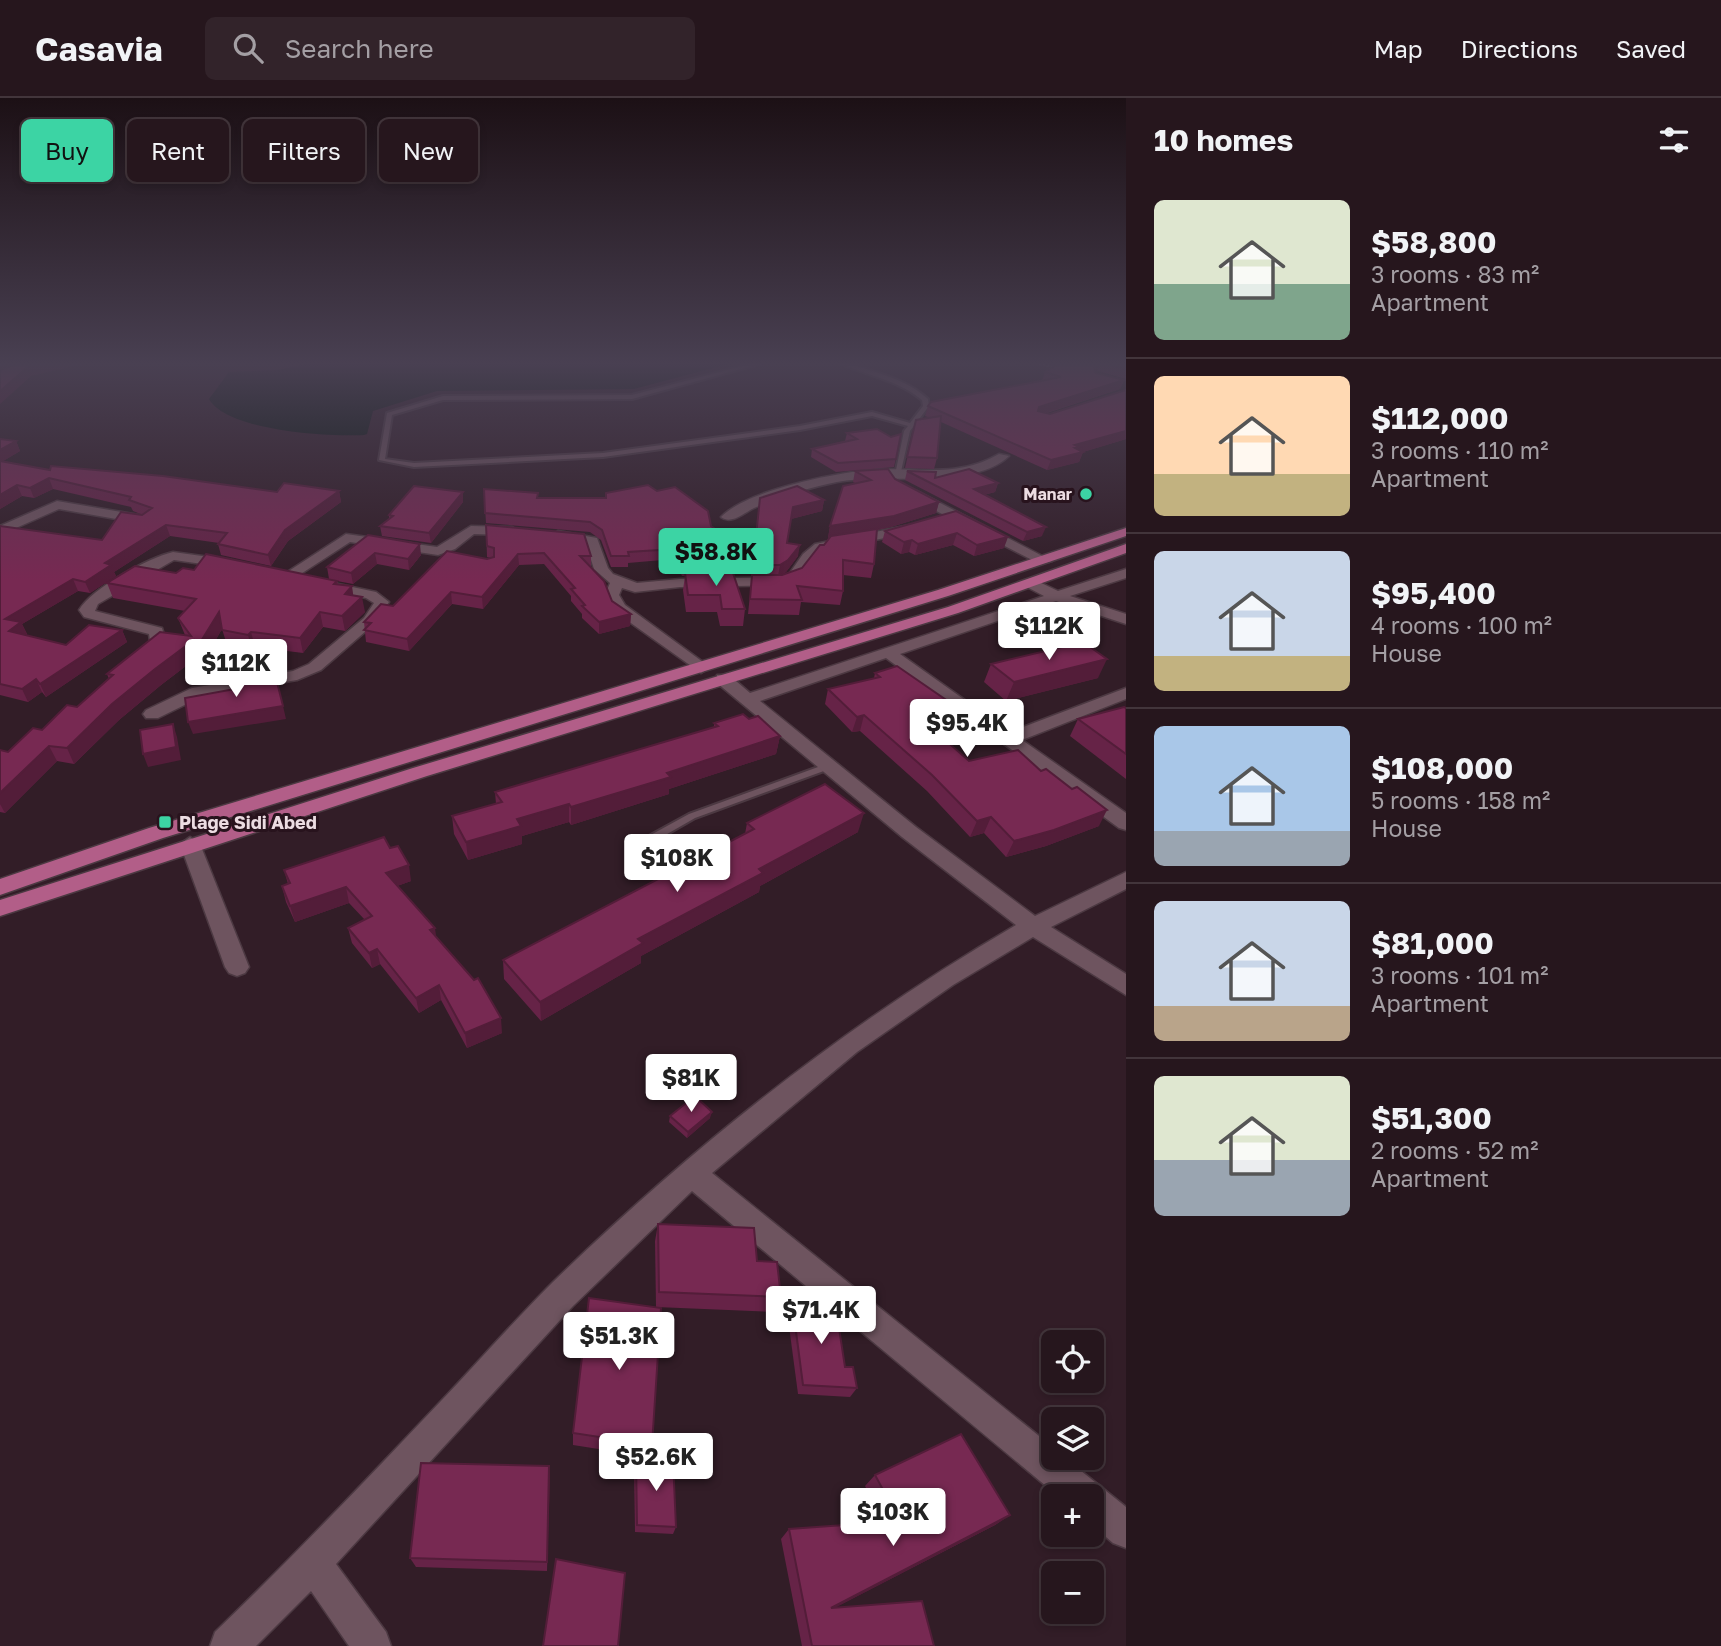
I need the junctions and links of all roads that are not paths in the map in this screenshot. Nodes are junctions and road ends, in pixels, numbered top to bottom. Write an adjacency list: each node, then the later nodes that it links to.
1 (386, 436): 2 (lane)
2 (740, 436)
3 (907, 436): 5 (lane)
4 (1003, 456): 5 (street)
5 (898, 475): 6 (street); 7 (street)
6 (951, 514): 14 (street); 17 (street)
7 (728, 517)
8 (146, 520): 9 (street)
9 (0, 531)
10 (1126, 532): 14 (main road)
11 (1126, 548): 18 (main road)
12 (438, 551): 13 (street); 17 (street); 27 (street)
13 (463, 557)
14 (1045, 561): 23 (main road)
15 (250, 568): 22 (street)
16 (1126, 573): 19 (street)
17 (617, 583): 23 (street)
18 (1030, 583): 19 (street); 24 (main road)
19 (1060, 598): 20 (street); 21 (street)
20 (1126, 619)
21 (889, 653): 26 (street); 28 (street)
22 (129, 667)
23 (701, 668): 34 (main road)
24 (723, 679): 26 (street); 32 (main road)
25 (1126, 693): 28 (street)
26 (749, 699): 29 (street)
27 (152, 713)
28 (1010, 738): 30 (street)
29 (829, 766): 31 (lane); 36 (street)
30 (1126, 823)
31 (651, 839)
32 (190, 844): 35 (main road); 37 (street)
33 (1126, 880): 36 (street)
34 (0, 887)
35 (0, 908)
36 (1033, 926): 38 (street); 39 (street)
37 (237, 967)
38 (1126, 986)
39 (691, 1173): 40 (street); 43 (street)
40 (1070, 1484)
41 (1104, 1512): 42 (street)
42 (1126, 1530)
43 (313, 1563): 44 (street); 45 (street)
44 (229, 1646)
45 (372, 1646)

